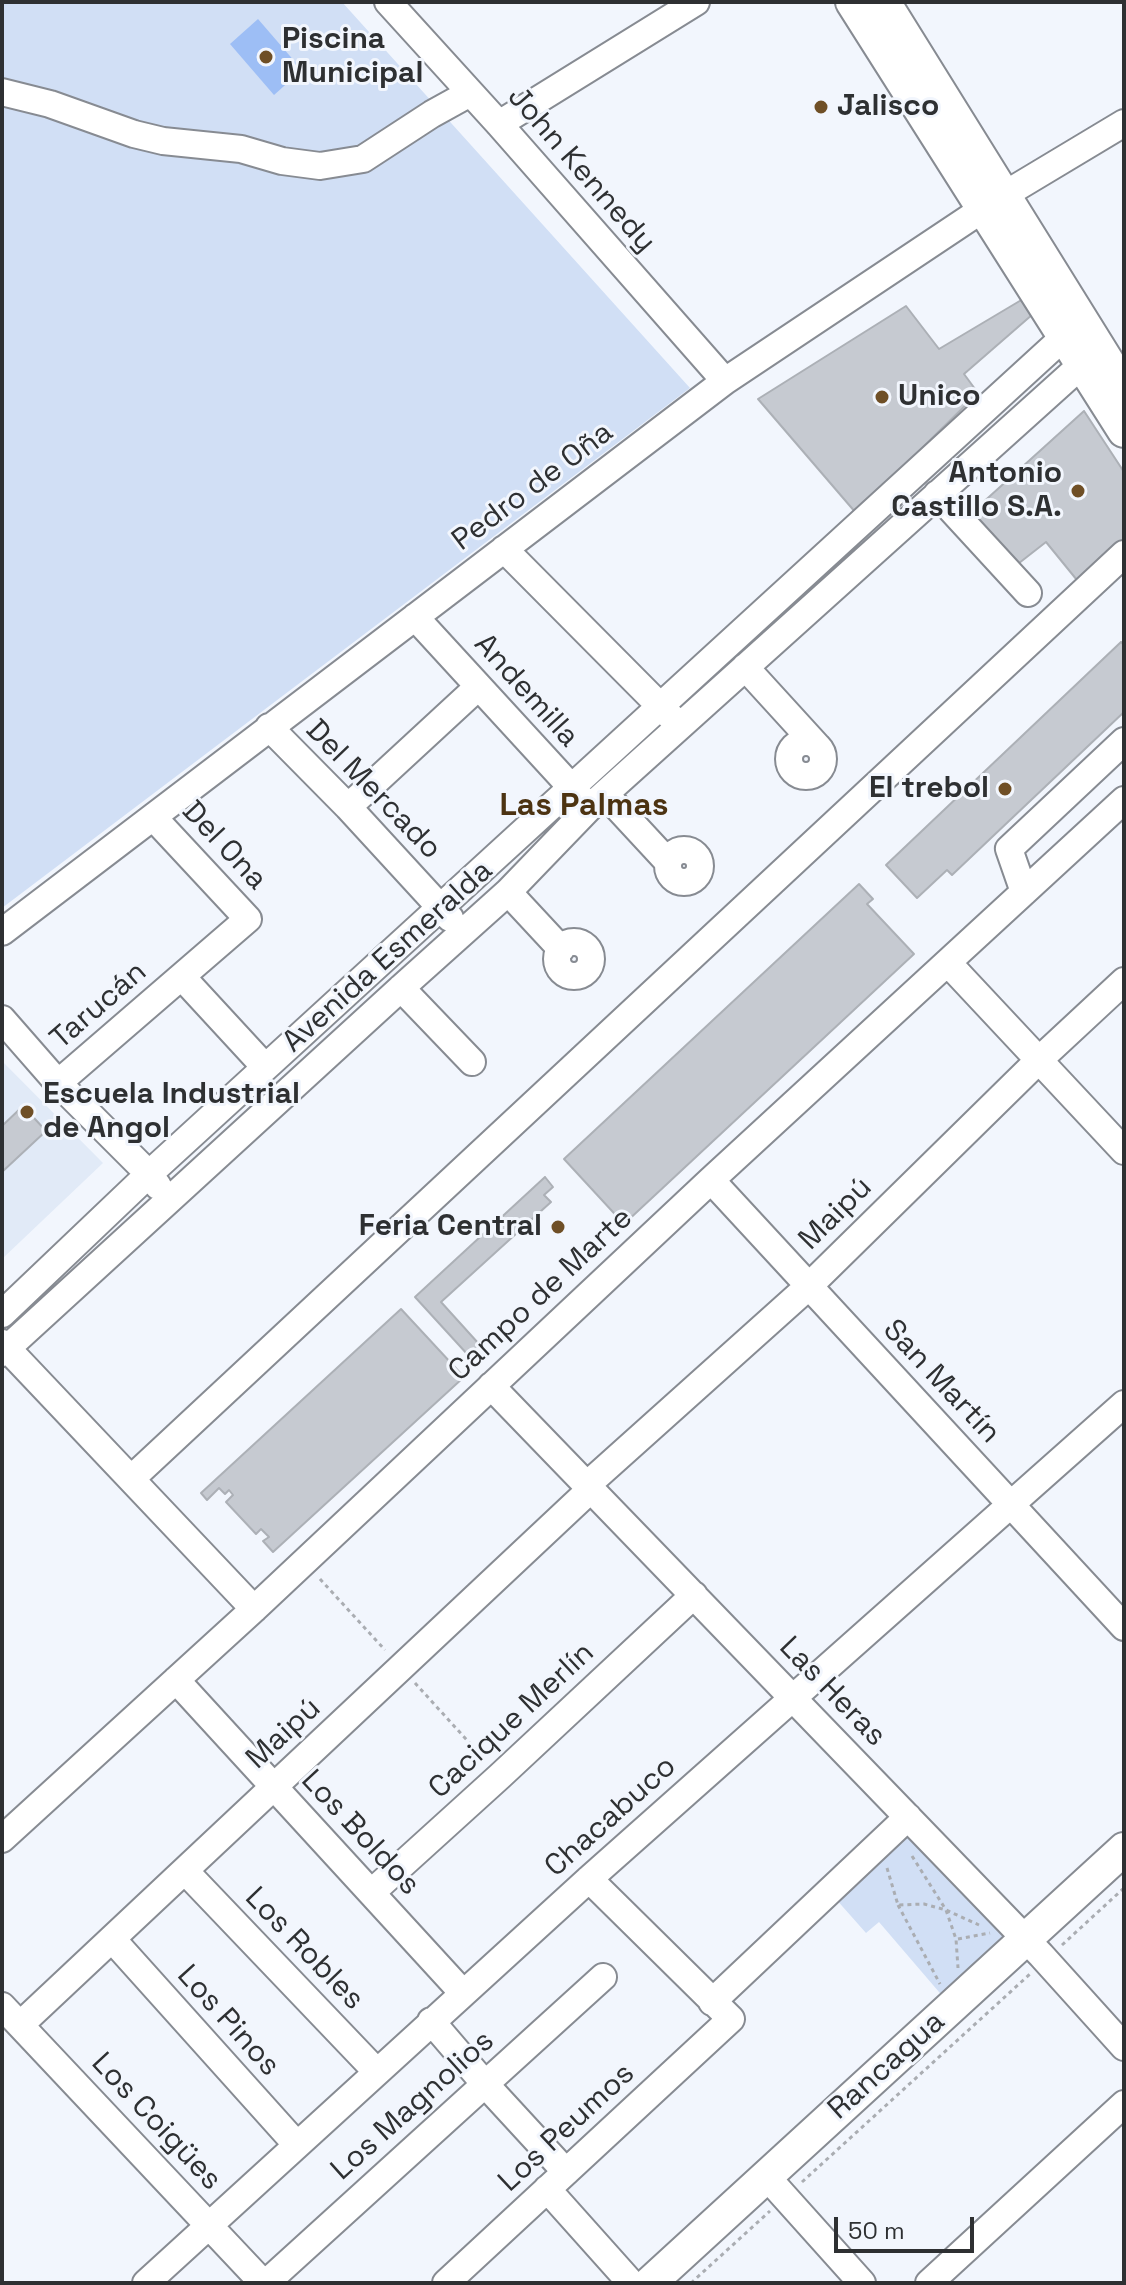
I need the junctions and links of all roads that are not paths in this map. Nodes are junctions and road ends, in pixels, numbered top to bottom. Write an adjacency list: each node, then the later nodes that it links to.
1 (388, 2): 6 (street, John Kennedy)
2 (696, 2): 8 (street)
3 (852, 2): 9 (main road)
4 (884, 2): 9 (main road)
5 (2, 92): 6 (street)
6 (470, 93): 8 (street, John Kennedy)
7 (1124, 123): 9 (street, Pedro de Oña)
8 (499, 124): 12 (street, John Kennedy)
9 (994, 202): 10 (main road); 12 (street, Pedro de Oña)
10 (1073, 328): 11 (main road); 22 (street, Avenida Esmeralda)
11 (1090, 356): 13 (main road); 14 (main road); 15 (street, Avenida Esmeralda)
12 (725, 381): 16 (street, Pedro de Oña)
13 (1124, 388)
14 (1124, 431)
15 (937, 494): 18 (street); 20 (street, Avenida Esmeralda)
16 (504, 549): 19 (street, Pedro de Oña); 22 (street)
17 (1124, 554): 61 (street)
18 (1028, 593)
19 (415, 617): 21 (street, Andemilla); 24 (street, Pedro de Oña)
20 (745, 667): 23 (street, Avenida Esmeralda); 26 (street)
21 (478, 687): 27 (street, Andemilla); 30 (street)
22 (660, 706): 23 (street); 27 (street, Avenida Esmeralda)
23 (680, 726): 29 (street, Avenida Esmeralda)
24 (269, 727): 30 (street, Del Mercado); 31 (street, Pedro de Oña)
25 (1124, 741): 34 (street)
26 (818, 747)
27 (571, 787): 29 (street, Andemilla); 35 (street, Avenida Esmeralda)
28 (1124, 800): 34 (street, Campo de Marte)
29 (597, 801): 32 (street, Andemilla); 33 (street, Avenida Esmeralda)
30 (348, 807): 35 (street, Del Mercado)
31 (153, 817): 36 (street, Del Ona); 37 (street, Pedro de Oña)
32 (668, 862)
33 (508, 892): 38 (street, Avenida Esmeralda); 39 (street)
34 (1024, 892): 40 (street, Campo de Marte)
35 (441, 907): 38 (street, Del Mercado); 45 (street, Avenida Esmeralda)
36 (248, 919): 41 (street, Tarucán)
37 (2, 932)
38 (462, 933): 43 (street, Avenida Esmeralda)
39 (561, 949)
40 (948, 963): 46 (street); 54 (street, Campo de Marte)
41 (182, 977): 48 (street); 50 (street, Tarucán)
42 (1124, 981): 46 (street, Maipú)
43 (401, 988): 47 (street); 49 (street, Avenida Esmeralda)
44 (2, 1019): 50 (street)
45 (285, 1049): 48 (street, Avenida Esmeralda); 49 (street)
46 (1039, 1060): 52 (street); 56 (street, Maipú)
47 (472, 1062)
48 (257, 1074): 51 (street); 53 (street, Avenida Esmeralda)
49 (307, 1074): 51 (street, Avenida Esmeralda)
50 (58, 1083): 53 (street)
51 (271, 1106): 55 (street, Avenida Esmeralda)
52 (1124, 1151)
53 (149, 1174): 55 (street); 57 (street, Avenida Esmeralda)
54 (711, 1180): 56 (street, San Martín); 59 (street, Campo de Marte)
55 (169, 1201): 58 (street, Avenida Esmeralda)
56 (809, 1286): 62 (street, Maipú); 63 (street, San Martín)
57 (2, 1314)
58 (4, 1348): 61 (street)
59 (491, 1386): 62 (street, Las Heras); 65 (street, Campo de Marte)
60 (1124, 1404): 63 (street, Chacabuco)
61 (131, 1479): 65 (street)
62 (589, 1487): 64 (street, Las Heras); 69 (street, Maipú)
63 (1011, 1505): 66 (street, San Martín); 68 (street, Chacabuco)
64 (694, 1595): 68 (street, Las Heras); 75 (street, Cacique Merlín)
65 (254, 1609): 67 (street, Campo de Marte)
66 (1124, 1627)
67 (176, 1680): 69 (street, Los Boldos); 71 (street, Campo de Marte)
68 (793, 1698): 70 (street, Las Heras); 74 (street, Chacabuco)
69 (274, 1787): 73 (street, Maipú); 75 (street, Los Boldos)
70 (908, 1817): 77 (street, Las Heras); 81 (street, Los Peumos)
71 (2, 1839)
72 (1124, 1849): 77 (main road, Rancagua)
73 (185, 1871): 76 (street, Maipú); 85 (street, Los Robles)
74 (589, 1879): 79 (street, Chacabuco); 81 (street)
75 (372, 1892): 79 (street, Los Boldos)
76 (112, 1939): 83 (street, Maipú); 88 (street, Los Pinos)
77 (1036, 1949): 84 (street, Las Heras); 90 (main road, Rancagua)
78 (603, 1977): 86 (street, Los Magnolios)
79 (463, 1993): 82 (street, Chacabuco)
80 (2, 2006): 83 (street, Los Coigües)
81 (721, 2010): 89 (street, Los Peumos)
82 (431, 2021): 85 (street, Chacabuco); 86 (street)
83 (20, 2025): 91 (street, Los Coigües)
84 (1124, 2047)
85 (376, 2071): 88 (street, Chacabuco)
86 (485, 2084): 89 (street); 93 (street, Los Magnolios)
87 (1124, 2104): 98 (street)
88 (297, 2145): 91 (street, Chacabuco)
89 (557, 2180): 94 (street, Los Peumos); 95 (street)
90 (776, 2187): 96 (main road, Rancagua); 97 (street)
91 (209, 2226): 92 (street, Chacabuco); 93 (street, Los Coigües)
92 (146, 2283)
93 (264, 2283)
94 (446, 2283)
95 (631, 2283)
96 (650, 2283)
97 (862, 2283)
98 (929, 2283)

